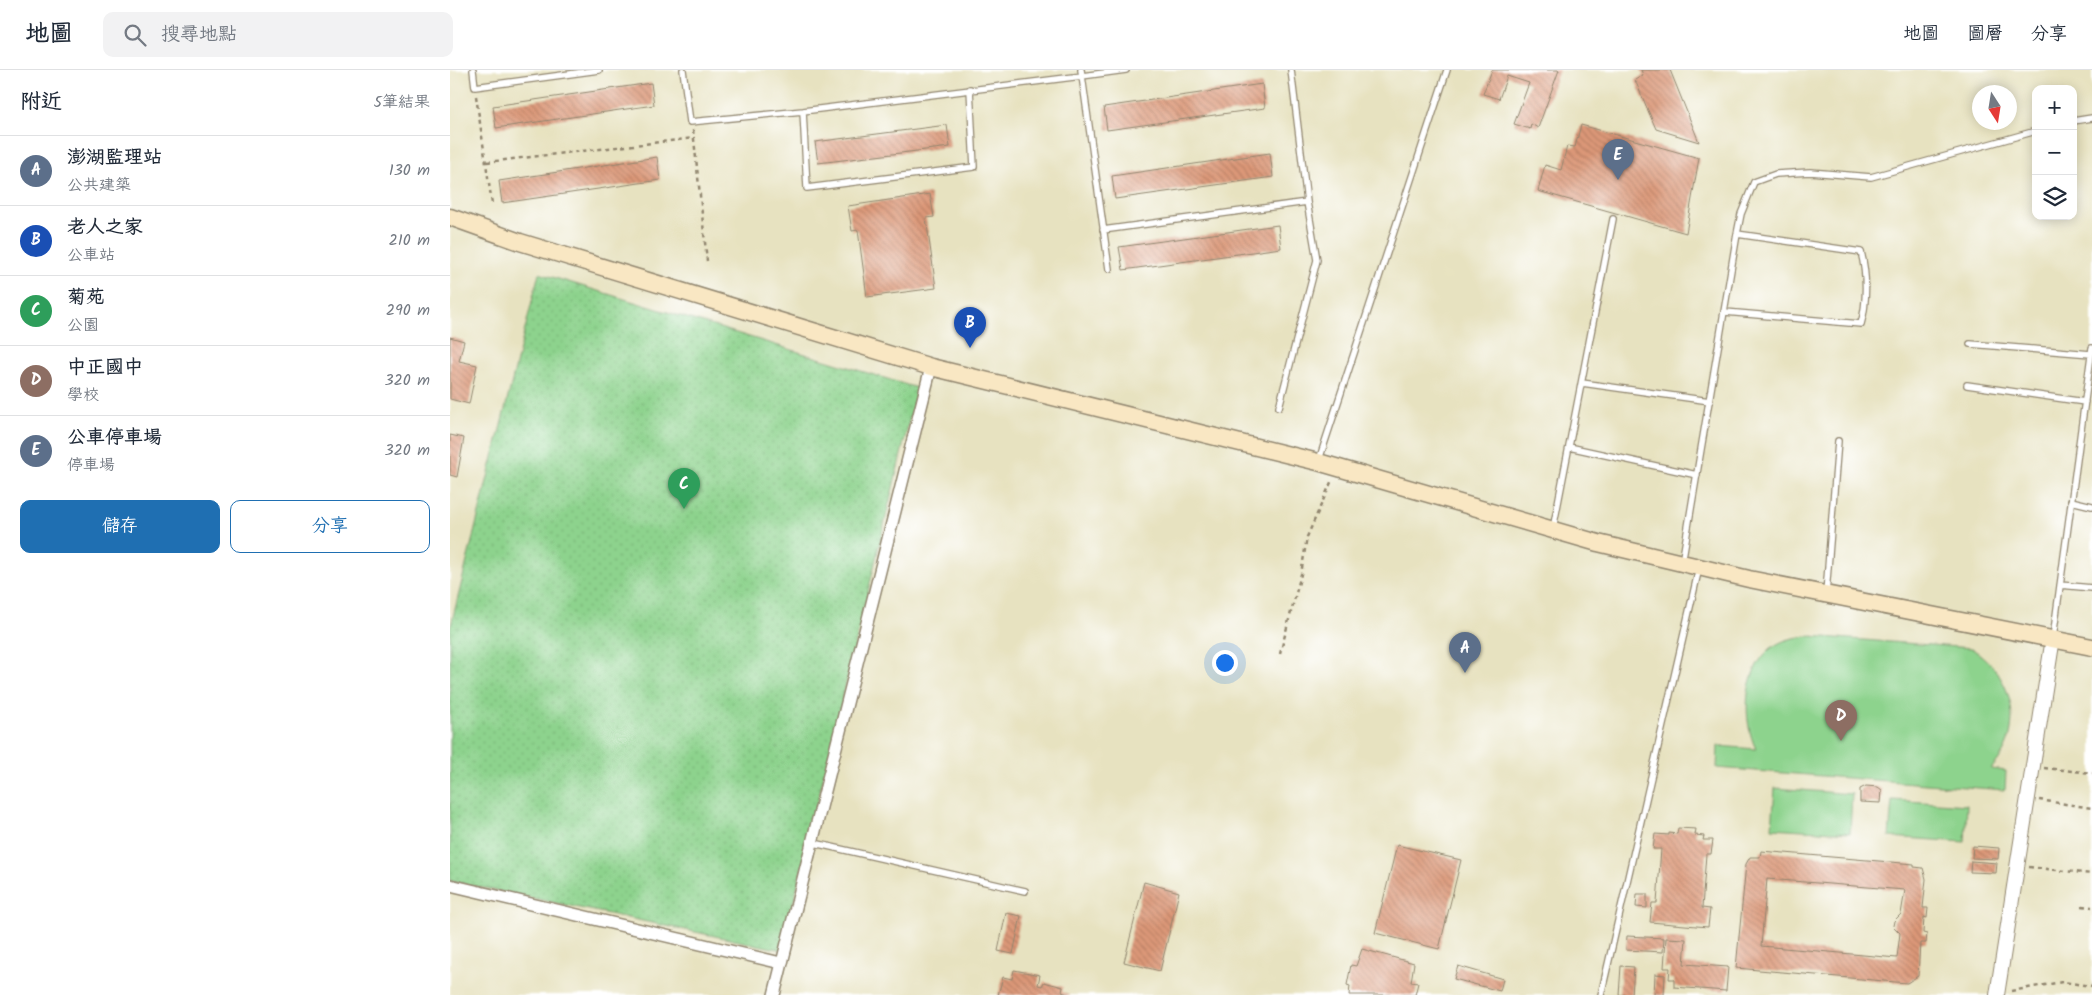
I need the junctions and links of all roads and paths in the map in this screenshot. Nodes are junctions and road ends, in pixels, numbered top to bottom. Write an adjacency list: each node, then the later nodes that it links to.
1 (473, 70): 8 (lane)
2 (599, 70): 8 (lane)
3 (683, 70): 13 (lane)
4 (1126, 70): 7 (lane)
5 (1291, 70): 17 (lane)
6 (1447, 70): 38 (lane)
7 (1081, 73): 9 (lane); 21 (lane)
8 (475, 87): 16 (path)
9 (970, 89): 10 (lane); 10 (lane)
10 (803, 111): 13 (lane)
11 (2092, 118): 12 (lane)
12 (2077, 120)
13 (690, 122): 15 (path)
14 (2032, 132): 22 (lane)
15 (695, 138): 16 (path); 23 (path)
16 (486, 162): 18 (path)
17 (1307, 202): 21 (lane); 33 (lane)
18 (492, 204)
19 (450, 217): 28 (main road)
20 (1613, 219): 29 (lane)
21 (1103, 230): 24 (lane)
22 (1737, 234): 25 (lane); 25 (lane)
23 (707, 261)
24 (1108, 269)
25 (1725, 312): 31 (lane)
26 (1970, 344): 27 (lane)
27 (2092, 351): 32 (lane)
28 (931, 368): 38 (main road); 56 (street)
29 (1582, 383): 31 (lane); 37 (lane)
30 (1967, 386): 32 (lane)
31 (1710, 402): 40 (lane)
32 (2085, 402): 34 (lane)
33 (1279, 407)
34 (2083, 418): 35 (lane); 41 (lane)
35 (2092, 419)
36 (1838, 441): 48 (lane)
37 (1569, 447): 40 (lane); 43 (lane)
38 (1318, 462): 39 (main road)
39 (1338, 468): 43 (main road); 51 (path)
40 (1697, 475): 44 (lane)
41 (2071, 501): 42 (lane); 46 (lane)
42 (2092, 506)
43 (1552, 530): 44 (main road)
44 (1682, 564): 45 (main road)
45 (1698, 568): 48 (main road); 67 (lane)
46 (2060, 585): 47 (lane); 49 (lane)
47 (2092, 588)
48 (1826, 594): 49 (main road)
49 (2053, 638): 50 (main road); 52 (street)
50 (2092, 647)
51 (1280, 654)
52 (2033, 766): 53 (path); 54 (street)
53 (2092, 773)
54 (2028, 799): 55 (path); 57 (street)
55 (2092, 808)
56 (814, 842): 60 (lane); 63 (street)
57 (2017, 866): 58 (path); 65 (street)
58 (2092, 874)
59 (450, 886): 63 (street)
60 (1025, 891)
61 (2082, 906): 62 (path)
62 (2092, 907)
63 (781, 963): 66 (street)
64 (2092, 986): 65 (path)
65 (1998, 994)
66 (774, 995)
67 (1601, 995)

